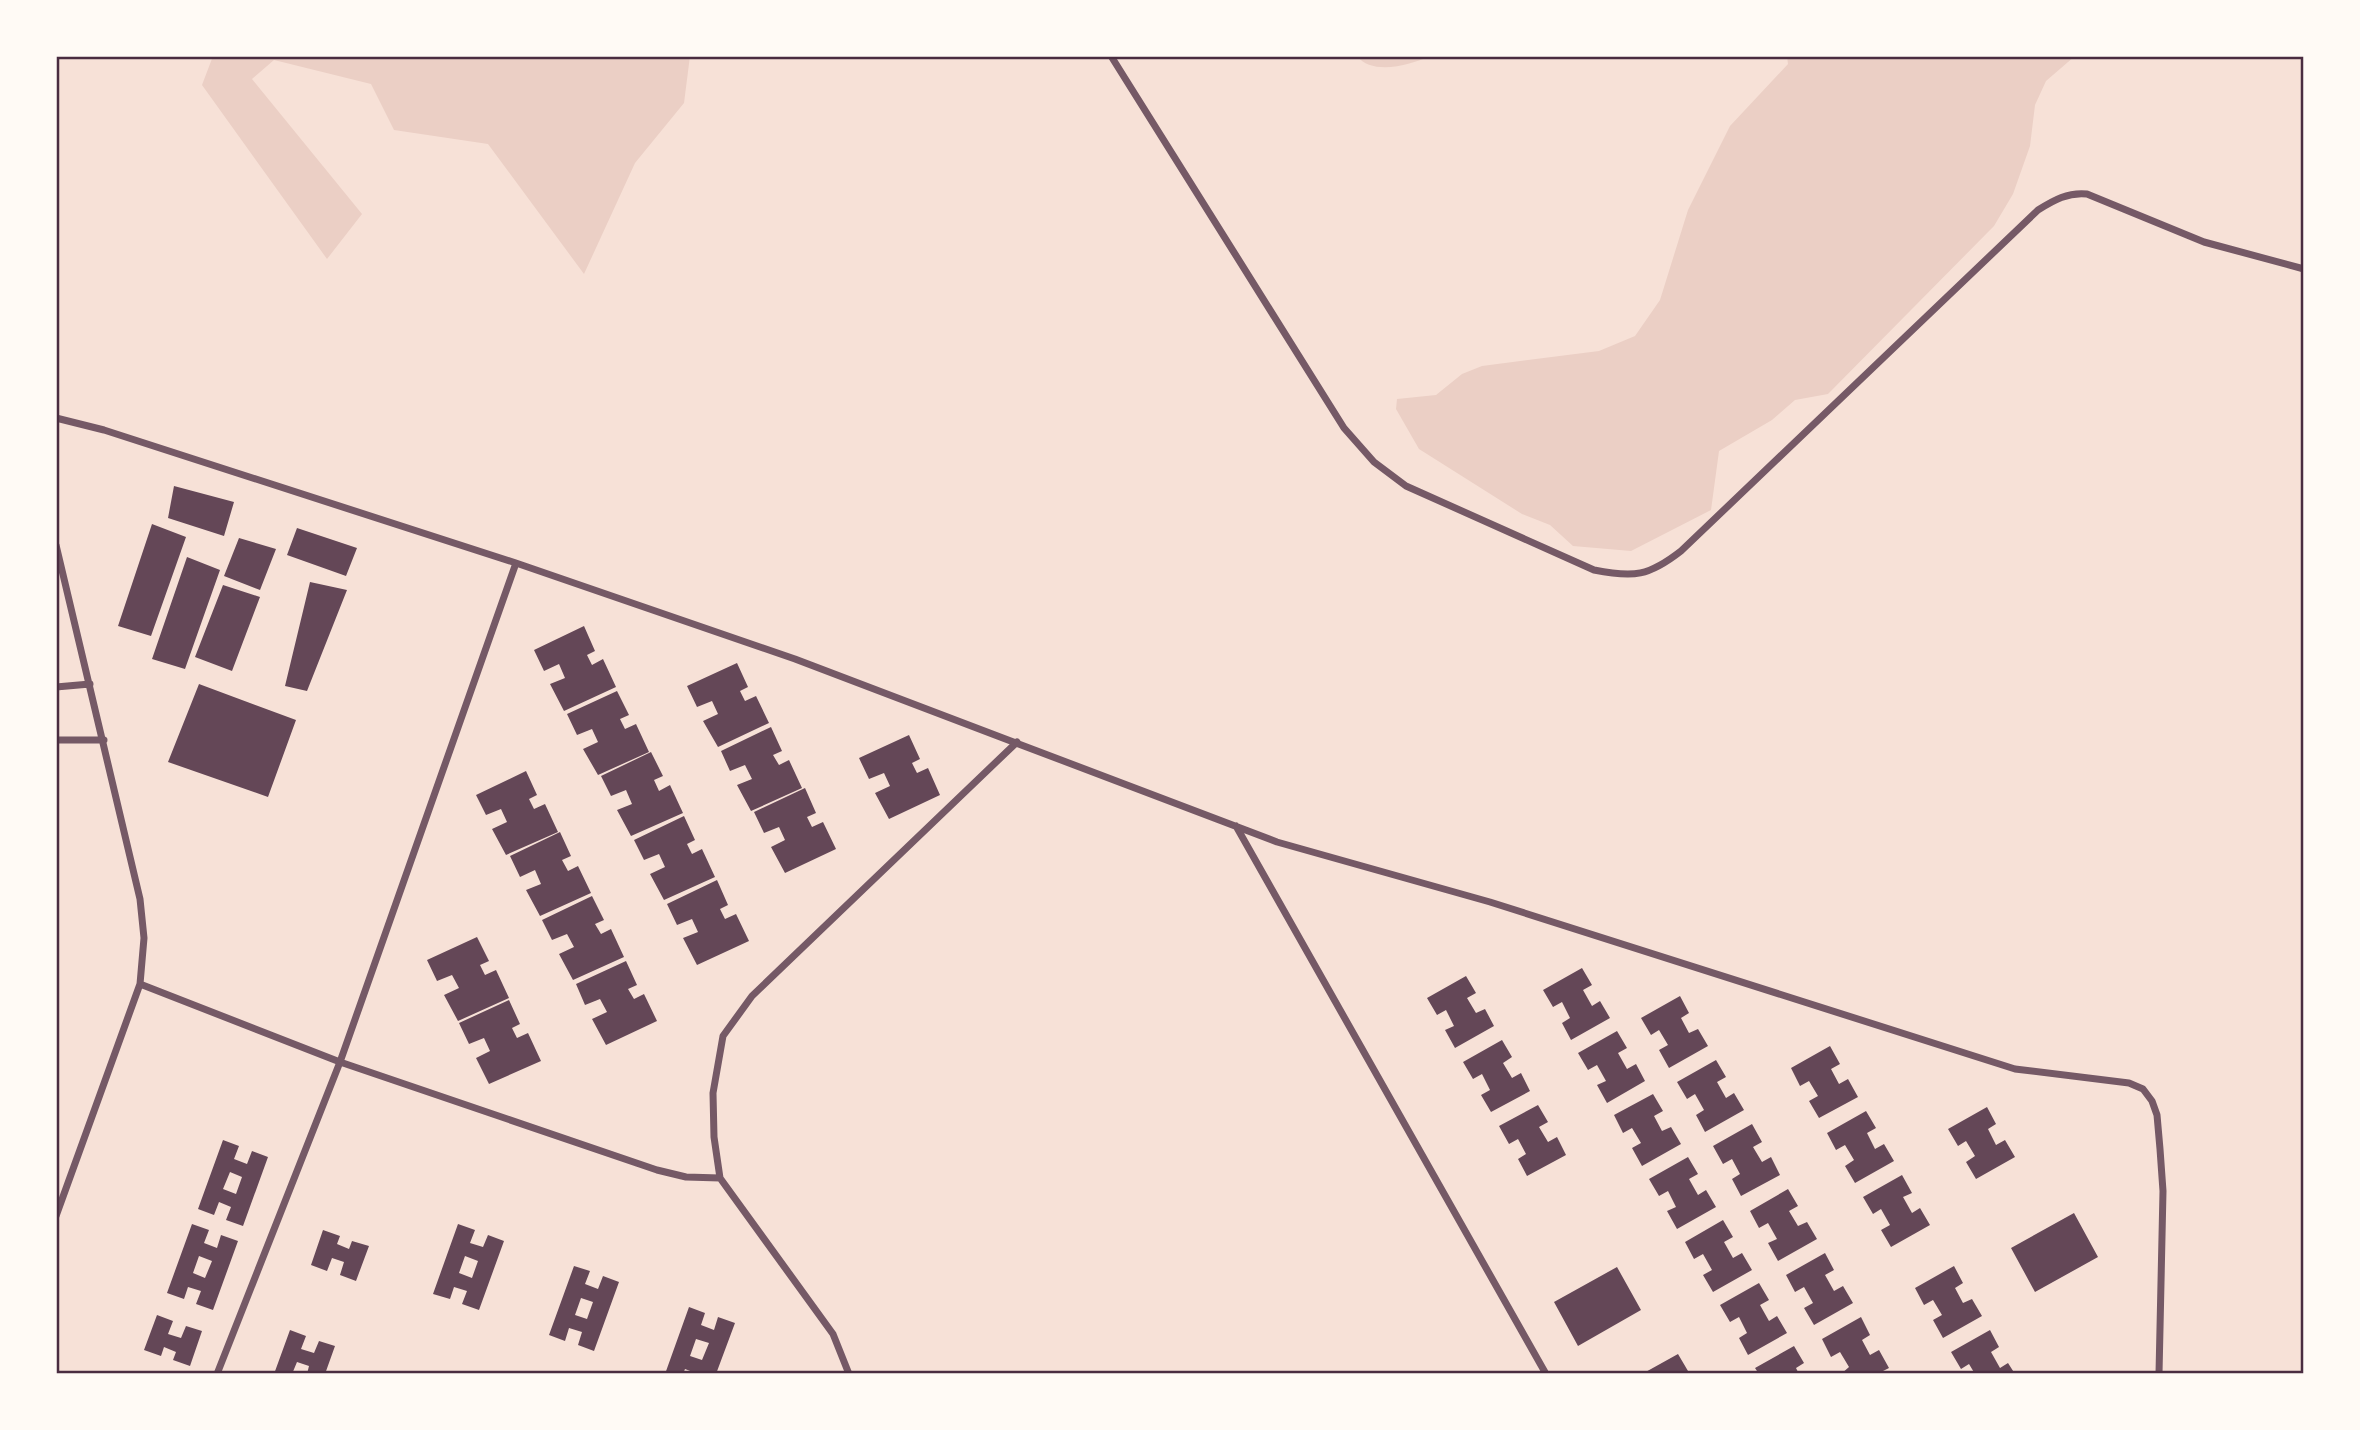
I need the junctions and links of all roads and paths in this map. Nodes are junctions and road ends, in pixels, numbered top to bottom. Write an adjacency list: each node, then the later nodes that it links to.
1 (1111, 56): 2 (street)
2 (2304, 269)
3 (56, 418): 5 (street)
4 (56, 545): 6 (street)
5 (516, 563): 10 (street); 13 (street)
6 (90, 684): 7 (street); 9 (street)
7 (56, 687)
8 (56, 740): 9 (street)
9 (104, 740): 12 (street)
10 (1017, 742): 11 (street); 14 (street)
11 (1236, 826): 18 (street); 19 (street)
12 (140, 984): 13 (street); 15 (street)
13 (340, 1062): 14 (street); 16 (street)
14 (720, 1178): 17 (street)
15 (56, 1216)
16 (216, 1374)
17 (849, 1374)
18 (1546, 1374)
19 (2159, 1374)

